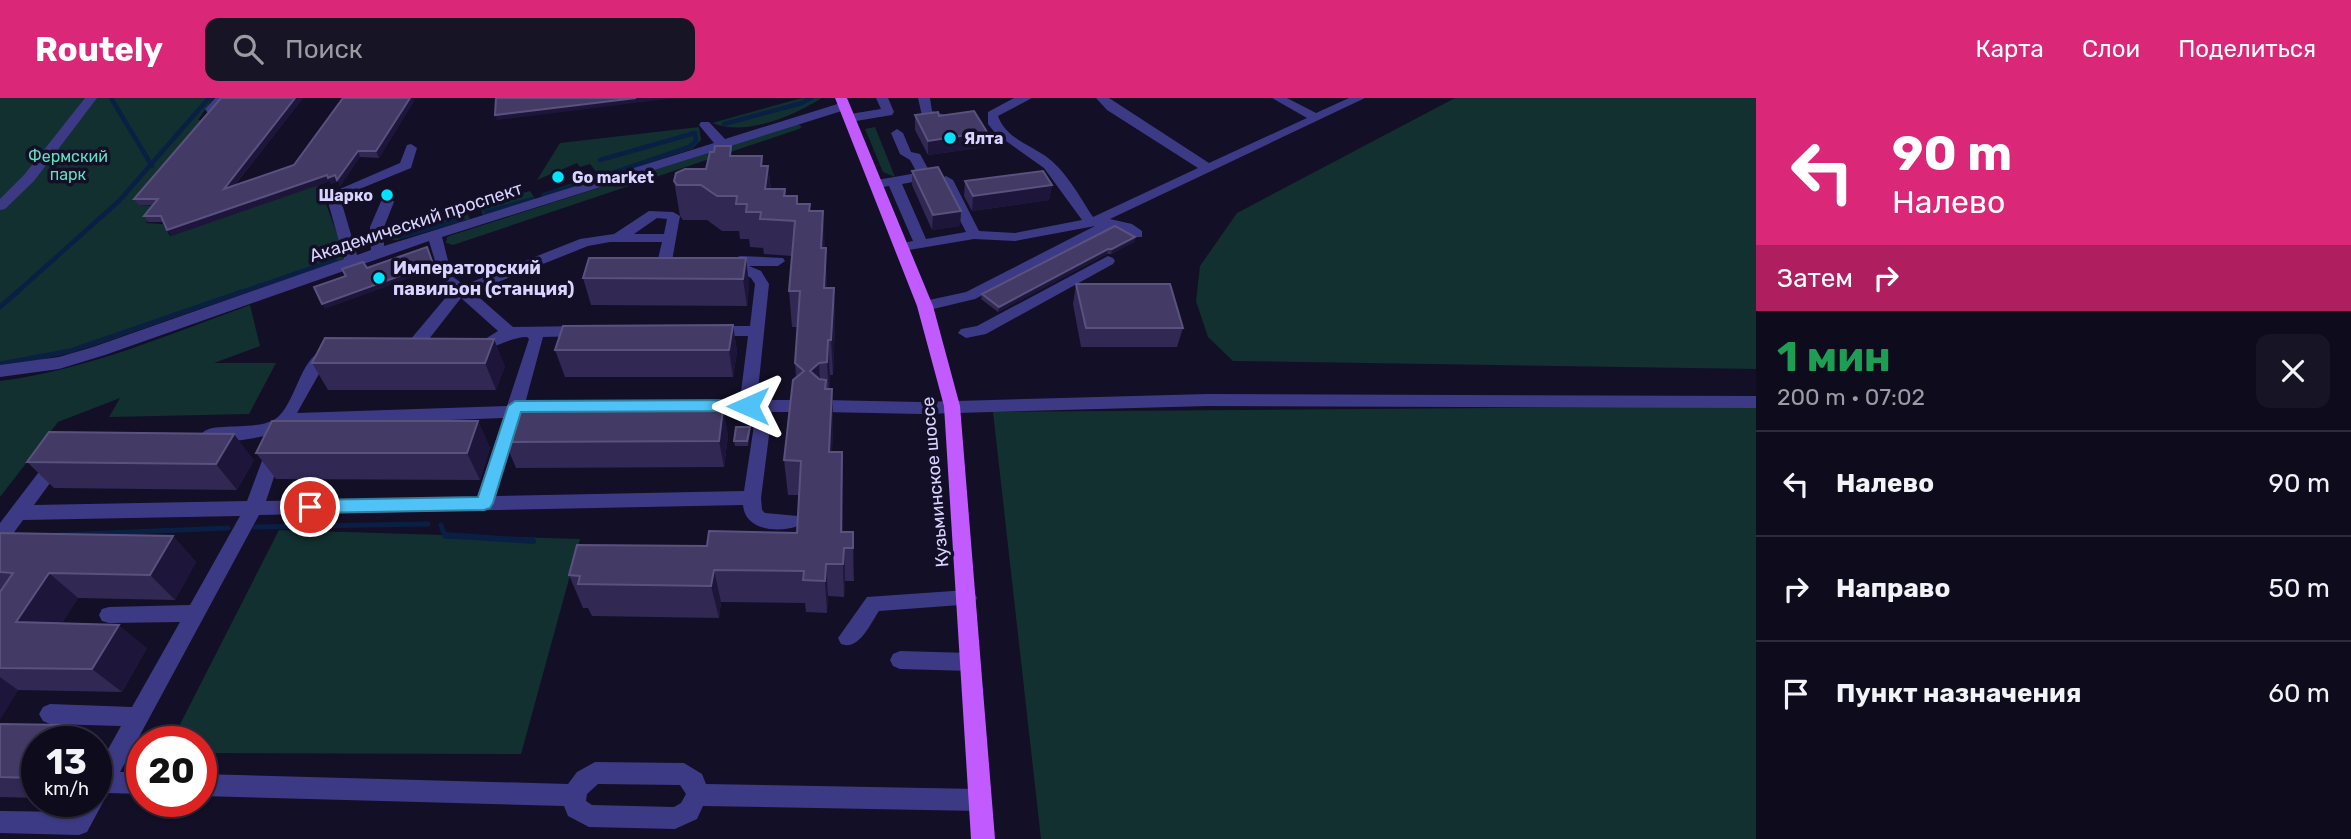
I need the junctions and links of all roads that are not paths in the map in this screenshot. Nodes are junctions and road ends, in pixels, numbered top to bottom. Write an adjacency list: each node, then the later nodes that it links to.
1 (92, 98): 22 (street)
2 (222, 98): 10 (street)
3 (881, 98): 9 (street, Академический проспект)
4 (924, 98): 12 (street)
5 (1026, 98): 12 (street)
6 (1102, 98): 17 (street)
7 (1278, 98): 11 (street)
8 (1359, 98): 11 (street)
9 (845, 107): 15 (street, Академический проспект); 20 (main road, Кузьминское шоссе)
10 (211, 109)
11 (1315, 118): 17 (street)
12 (981, 120): 23 (street)
13 (705, 125): 15 (street)
14 (897, 133): 19 (street)
15 (722, 144): 25 (street, Академический проспект)
16 (411, 148): 34 (street)
17 (1208, 168): 23 (street)
18 (946, 180): 26 (street)
19 (894, 181): 20 (street); 29 (street)
20 (877, 184): 30 (main road, Кузьминское шоссе)
21 (387, 202): 31 (street)
22 (0, 206)
23 (1091, 223): 26 (street)
24 (1137, 234): 37 (street)
25 (434, 235): 31 (street, Академический проспект); 36 (street)
26 (974, 235): 29 (street)
27 (620, 237): 28 (street); 28 (street); 36 (street)
28 (669, 239): 35 (street)
29 (921, 244): 30 (street)
30 (903, 247): 37 (main road, Кузьминское шоссе)
31 (379, 253): 34 (street, Академический проспект)
32 (778, 261): 35 (street)
33 (1108, 261): 43 (street)
34 (352, 262): 45 (street, Академический проспект)
35 (739, 267): 41 (street)
36 (462, 291): 38 (street); 38 (street)
37 (925, 306): 50 (main road, Кузьминское шоссе)
38 (509, 331): 42 (street)
39 (598, 331): 42 (street)
40 (691, 331): 41 (street)
41 (756, 331): 48 (street)
42 (532, 332): 51 (street)
43 (966, 333)
44 (344, 347): 52 (street)
45 (0, 371)
46 (1756, 402): 50 (street)
47 (796, 405): 48 (street)
48 (757, 406): 51 (street); 55 (street)
49 (823, 406): 50 (street)
50 (952, 406): 61 (main road, Кузьминское шоссе)
51 (515, 409): 52 (street); 56 (street)
52 (285, 420): 53 (street); 57 (street)
53 (188, 434)
54 (67, 447): 58 (street)
55 (752, 498): 56 (street); 59 (street)
56 (484, 503): 57 (street)
57 (254, 508): 58 (street); 62 (street)
58 (19, 513): 60 (street)
59 (792, 522)
60 (0, 537)
61 (967, 598): 64 (street); 66 (main road, Кузьминское шоссе)
62 (196, 613): 63 (street); 68 (street)
63 (109, 615)
64 (848, 638)
65 (900, 660): 66 (street)
66 (970, 662): 73 (main road, Кузьминское шоссе)
67 (50, 714): 68 (street)
68 (139, 718): 69 (street)
69 (112, 766)
70 (217, 785): 71 (street)
71 (573, 795): 72 (street); 72 (street)
72 (697, 795): 73 (street)
73 (980, 800): 76 (main road, Кузьминское шоссе)
74 (0, 822): 75 (street)
75 (75, 831)
76 (983, 839)

